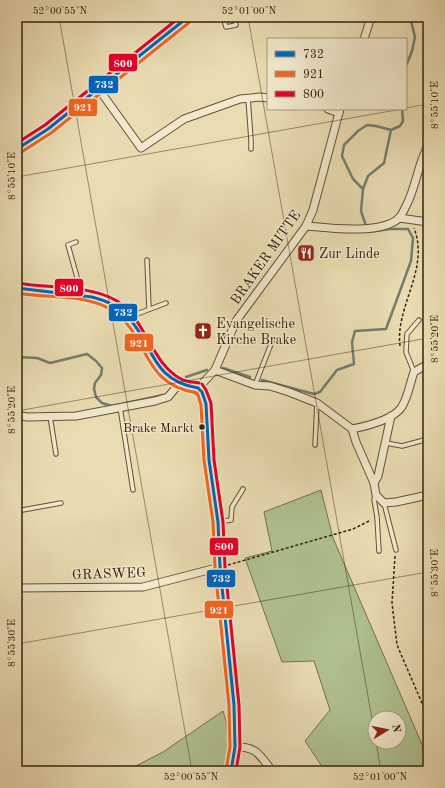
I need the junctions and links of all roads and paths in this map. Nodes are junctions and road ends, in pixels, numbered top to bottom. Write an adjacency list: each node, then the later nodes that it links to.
1 (20, 17): 6 (street)
2 (188, 17): 8 (main road)
3 (223, 17): 4 (lane)
4 (235, 17)
5 (371, 17): 7 (street)
6 (17, 19)
7 (364, 38)
8 (98, 88): 9 (street); 13 (main road)
9 (248, 98): 10 (street); 14 (lane)
10 (267, 98)
11 (340, 111): 17 (street, BRAKER MITTE)
12 (428, 146): 15 (street)
13 (17, 149)
14 (250, 149)
15 (399, 218): 16 (street); 17 (street)
16 (428, 222)
17 (306, 226): 30 (street, BRAKER MITTE)
18 (414, 226): 28 (path)
19 (76, 242): 22 (lane)
20 (147, 260): 24 (lane)
21 (17, 288): 22 (street)
22 (82, 295): 25 (street)
23 (166, 303): 24 (lane)
24 (149, 309): 25 (lane)
25 (128, 317): 32 (street)
26 (419, 320): 31 (lane)
27 (273, 339): 33 (lane)
28 (400, 350)
29 (428, 364): 31 (street)
30 (215, 370): 33 (street); 34 (street, BRAKER MITTE)
31 (414, 372): 39 (street)
32 (179, 384): 34 (street); 36 (street)
33 (255, 385): 35 (street)
34 (198, 388): 54 (street)
35 (317, 403): 40 (street); 43 (lane)
36 (120, 407): 38 (street); 47 (lane)
37 (17, 415): 38 (street)
38 (50, 416): 44 (lane)
39 (391, 416): 40 (street); 42 (street)
40 (352, 429): 45 (street)
41 (428, 439): 42 (lane)
42 (386, 442): 45 (street)
43 (315, 445)
44 (56, 454)
45 (374, 483): 48 (street)
46 (243, 489): 54 (lane)
47 (133, 490)
48 (376, 495): 51 (street); 53 (lane)
49 (428, 495): 51 (street)
50 (61, 503): 52 (lane)
51 (384, 503): 55 (lane)
52 (17, 511)
53 (377, 517): 56 (lane); 57 (path)
54 (218, 522): 57 (street)
55 (396, 550): 60 (path)
56 (379, 551)
57 (220, 567): 59 (street, GRASWEG); 61 (street)
58 (17, 579): 59 (lane, GRASWEG)
59 (19, 588)
60 (428, 717)
61 (235, 747): 62 (street); 63 (street)
62 (231, 771)
63 (272, 771)

